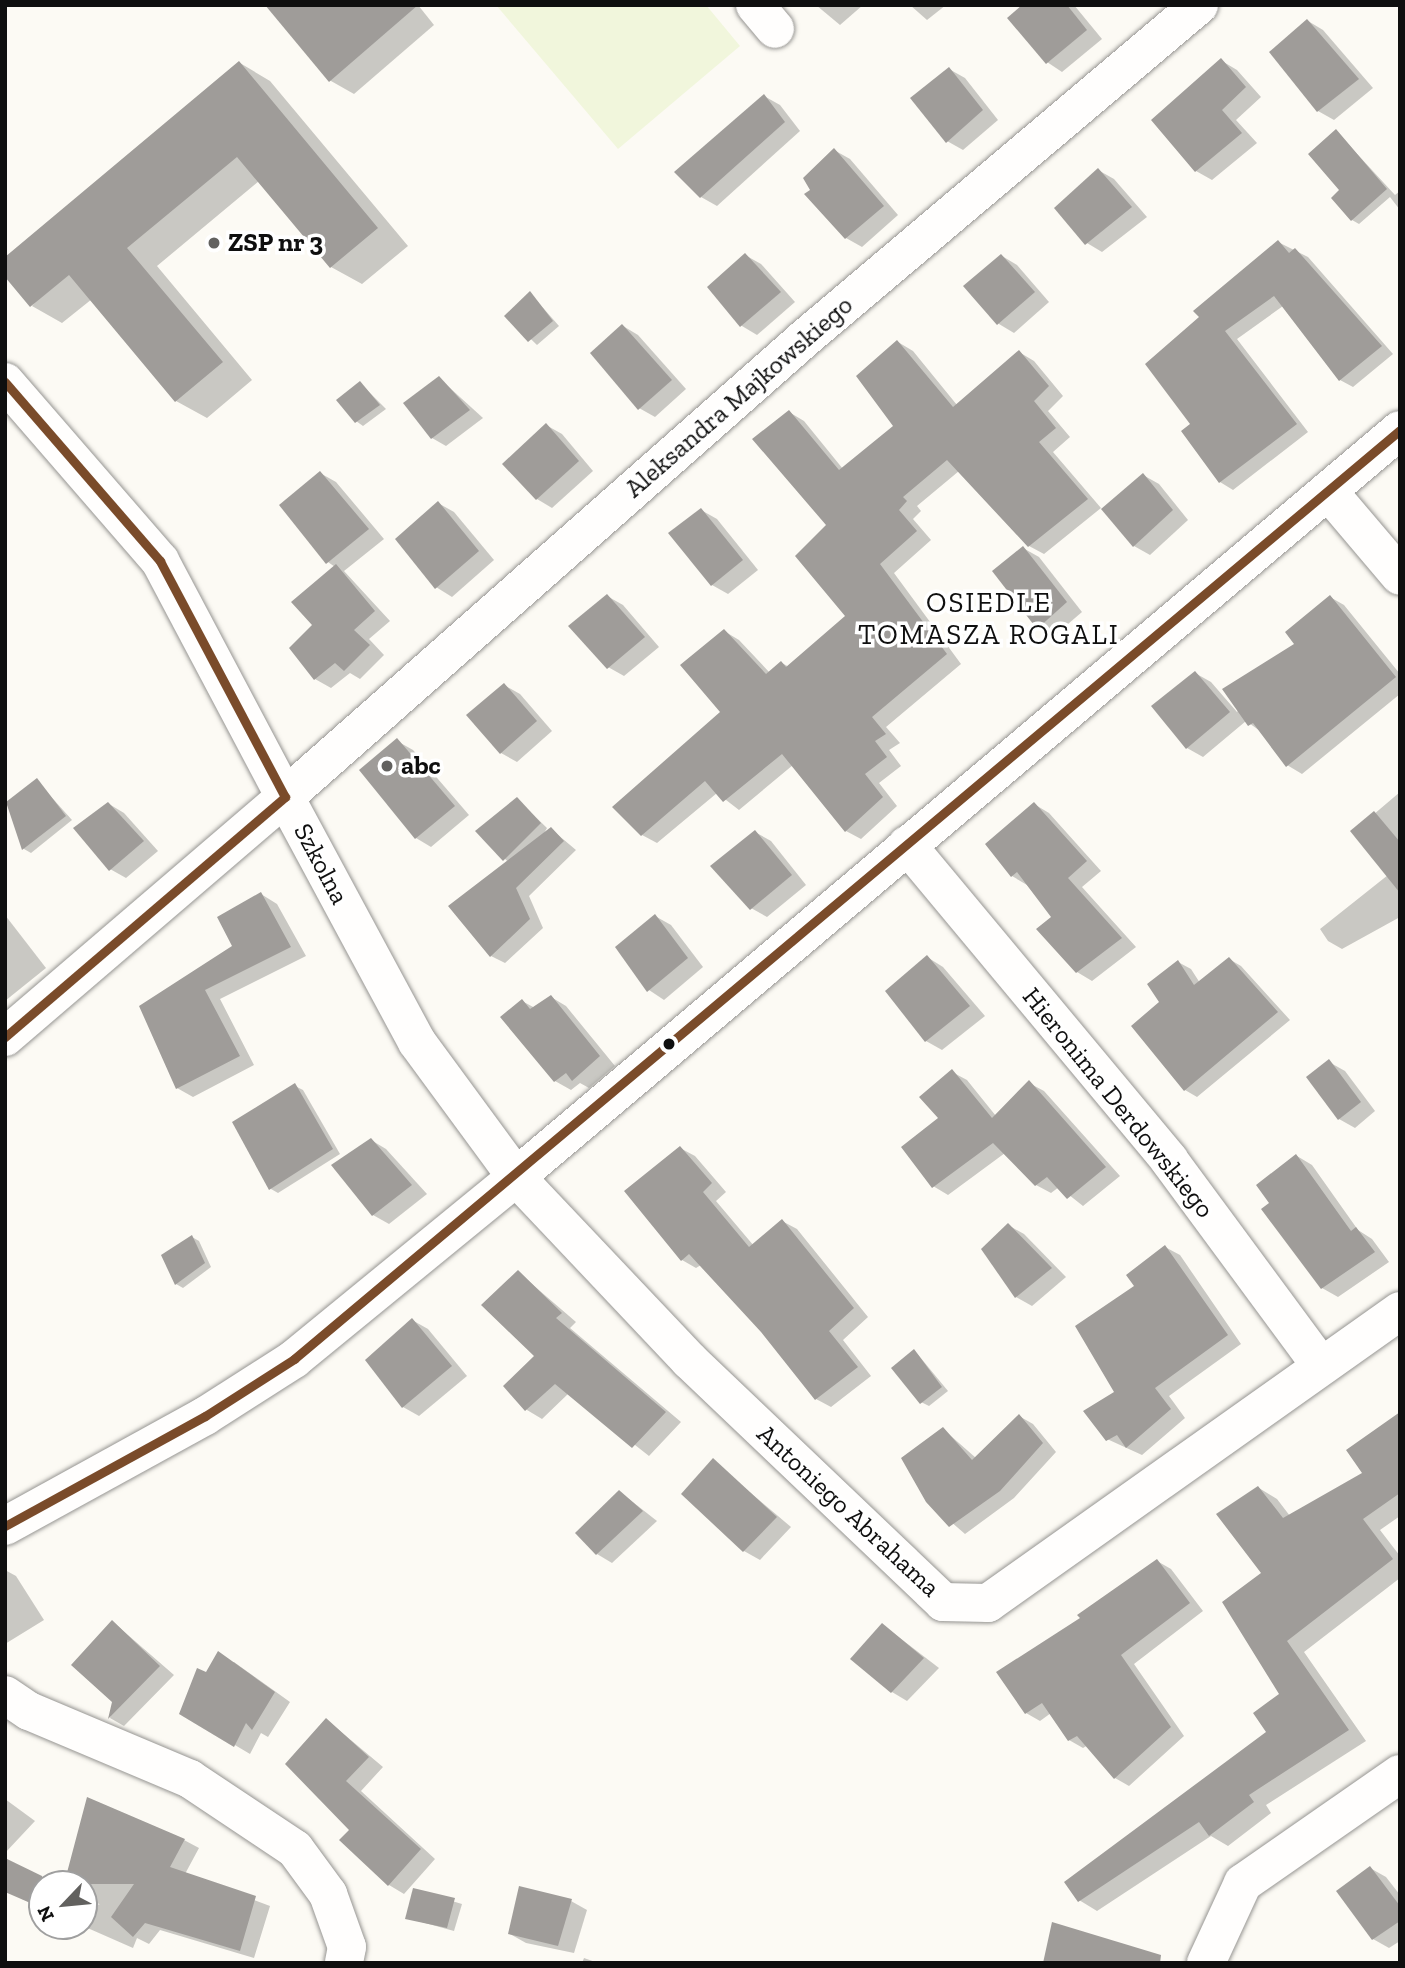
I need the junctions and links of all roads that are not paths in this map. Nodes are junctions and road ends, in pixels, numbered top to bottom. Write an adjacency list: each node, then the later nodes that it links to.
1 (1199, 5): 6 (street, Aleksandra Majkowskiego)
2 (5, 382): 6 (street, Szkolna)
3 (1400, 430): 4 (street)
4 (1328, 491): 5 (street); 7 (street)
5 (1400, 576)
6 (285, 797): 8 (street, Aleksandra Majkowskiego); 9 (street, Szkolna)
7 (907, 845): 9 (street); 11 (street, Hieronima Derdowskiego)
8 (5, 1037)
9 (516, 1177): 11 (street, Antoniego Abrahama); 12 (street)
10 (1400, 1311): 11 (street, Antoniego Abrahama)
11 (1321, 1366)
12 (5, 1526)
13 (5, 1695): 15 (street)
14 (1396, 1785): 16 (street)
15 (344, 1963)
16 (1206, 1963)

